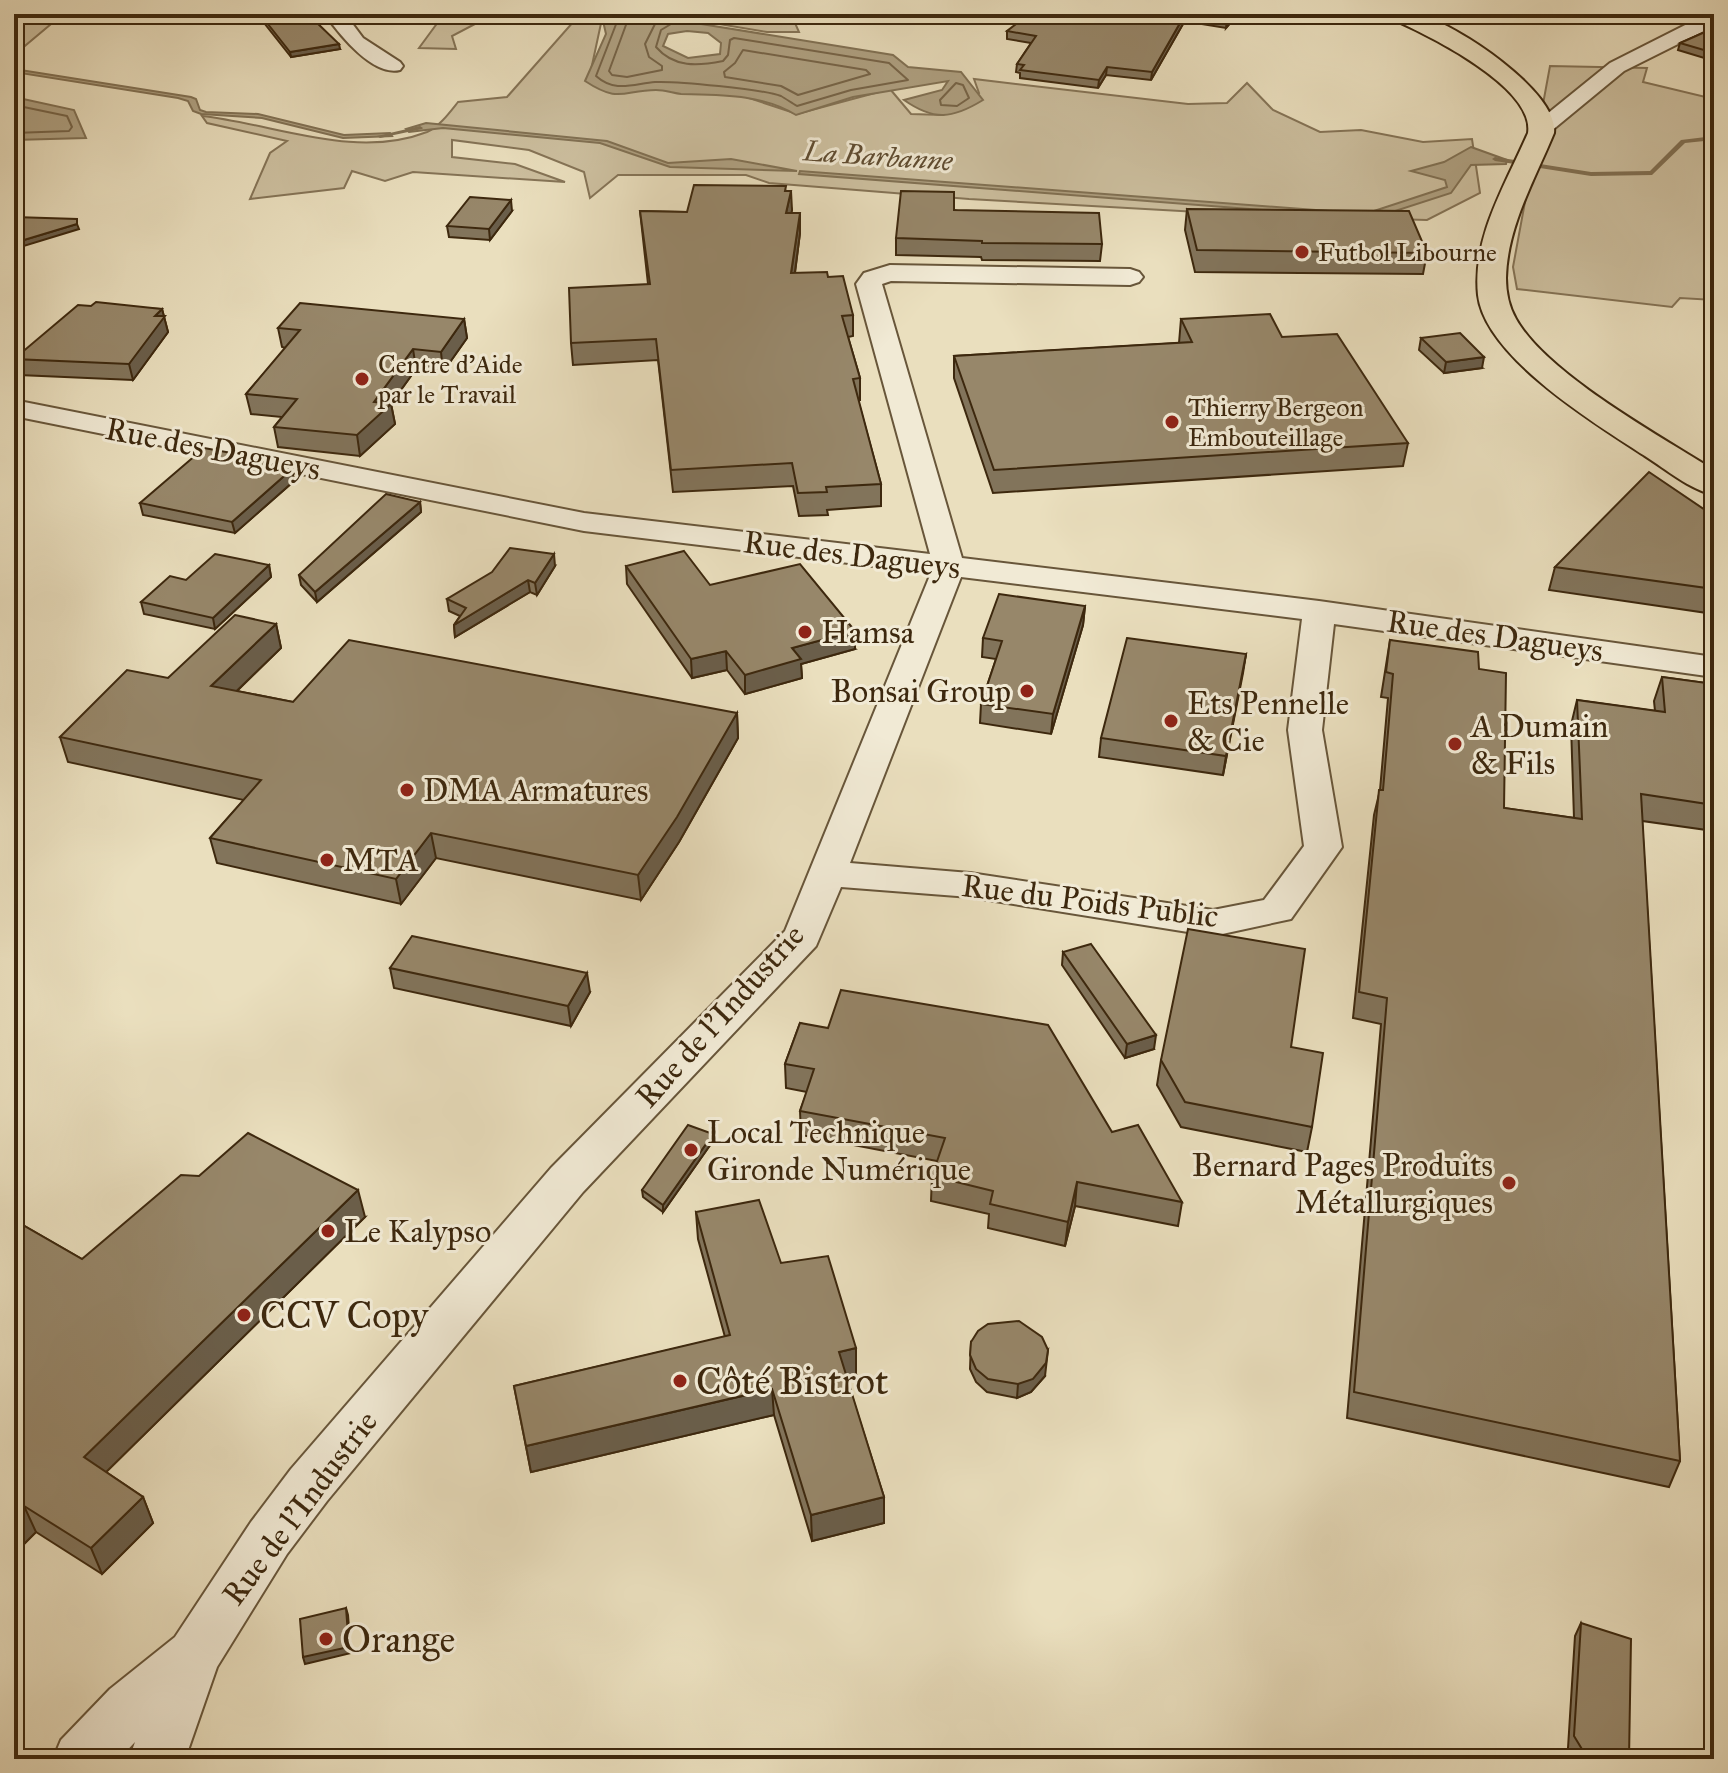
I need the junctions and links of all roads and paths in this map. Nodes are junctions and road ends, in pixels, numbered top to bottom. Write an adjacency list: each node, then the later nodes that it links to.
1 (335, 14): 5 (street)
2 (1380, 14): 6 (main road)
3 (1400, 14): 6 (main road)
4 (1714, 18): 6 (street)
5 (393, 66)
6 (1532, 151): 9 (main road)
7 (1130, 277): 10 (street)
8 (14, 408): 10 (street, Rue des Dagueys)
9 (1714, 485)
10 (949, 566): 11 (street, Rue des Dagueys); 13 (street, Rue de l'Industrie)
11 (1319, 611): 12 (street, Rue des Dagueys); 13 (street, Rue du Poids Public)
12 (1705, 666)
13 (827, 874): 14 (street, Rue de l'Industrie)
14 (194, 1655): 15 (street, Rue de l'Industrie); 16 (street, Rue de l'Industrie)
15 (81, 1759)
16 (157, 1759)

